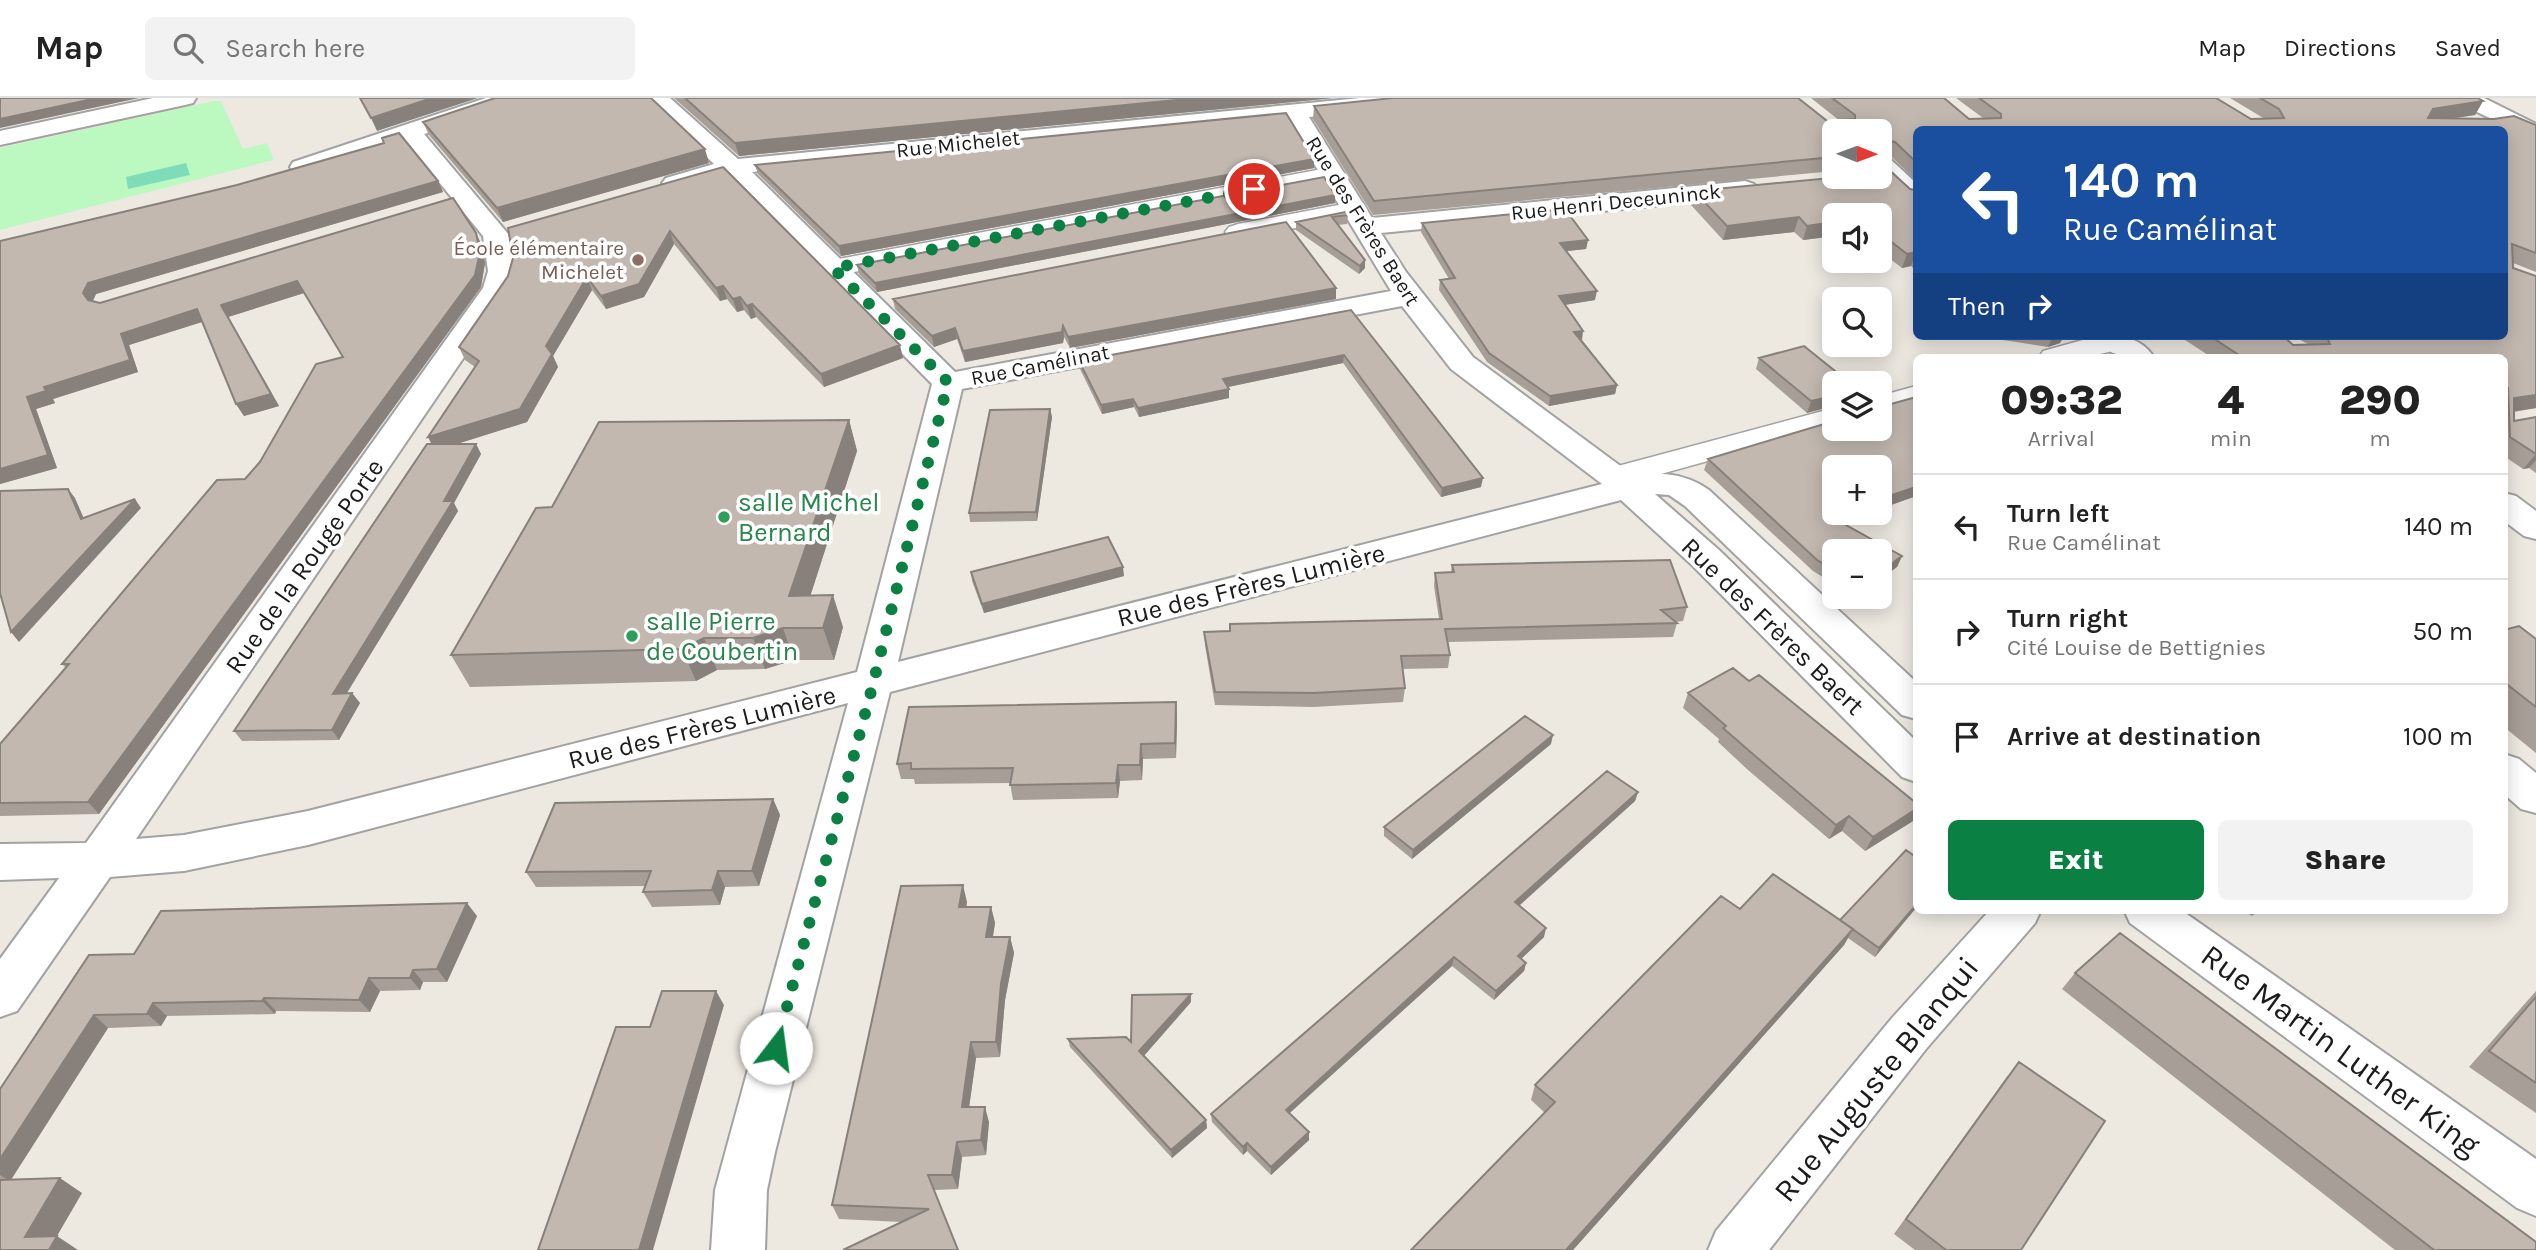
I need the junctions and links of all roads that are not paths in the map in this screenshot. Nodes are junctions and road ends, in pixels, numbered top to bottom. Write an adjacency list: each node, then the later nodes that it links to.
1 (184, 98): 13 (street)
2 (509, 98): 6 (street)
3 (656, 98): 14 (street, Rue Camélinat)
4 (1430, 98): 8 (street, Rue Michelet)
5 (2466, 98): 9 (street)
6 (480, 102): 11 (street)
7 (1257, 106): 8 (street, Rue Michelet); 14 (street, Rue Michelet)
8 (1294, 111): 16 (street, Rue des Frères Baert)
9 (2509, 119): 10 (street); 12 (street)
10 (2470, 124)
11 (411, 132): 15 (street); 21 (street, Rue de la Rouge Porte)
12 (2536, 132)
13 (0, 138)
14 (732, 167): 19 (street, Rue Michelet); 25 (street, Rue Camélinat)
15 (275, 174)
16 (1333, 174): 23 (street, Rue des Frères Baert); 25 (street)
17 (1892, 183): 20 (street)
18 (1773, 186): 23 (street, Rue Henri Deceuninck)
19 (653, 190)
20 (1913, 194)
21 (463, 197): 22 (street); 43 (street, Rue de la Rouge Porte)
22 (437, 205)
23 (1359, 218): 24 (street); 26 (street, Rue des Frères Baert)
24 (1220, 235)
25 (833, 268): 31 (street, Rue Camélinat)
26 (1408, 296): 31 (street, Rue Camélinat); 35 (street, Rue des Frères Baert)
27 (2105, 340): 29 (street)
28 (2114, 340): 30 (street)
29 (2062, 354)
30 (2135, 354)
31 (948, 382): 38 (street)
32 (1913, 396): 33 (street)
33 (1892, 402)
34 (1822, 421): 35 (street)
35 (1621, 483): 38 (street, Rue des Frères Lumière); 39 (street, Rue des Frères Baert); 40 (street, Rue des Frères Baert)
36 (2508, 507): 37 (street)
37 (2536, 528)
38 (873, 684): 43 (street, Rue des Frères Lumière); 49 (street)
39 (1913, 702)
40 (1913, 763)
41 (2508, 773): 42 (street)
42 (2536, 797)
43 (97, 860): 44 (street, Rue des Frères Lumière); 47 (street, Rue de la Rouge Porte)
44 (0, 862)
45 (2015, 914): 50 (street, Rue Auguste Blanqui)
46 (2152, 914): 48 (street, Rue Martin Luther King)
47 (0, 996)
48 (2536, 1190)
49 (738, 1250)
50 (1735, 1250)

